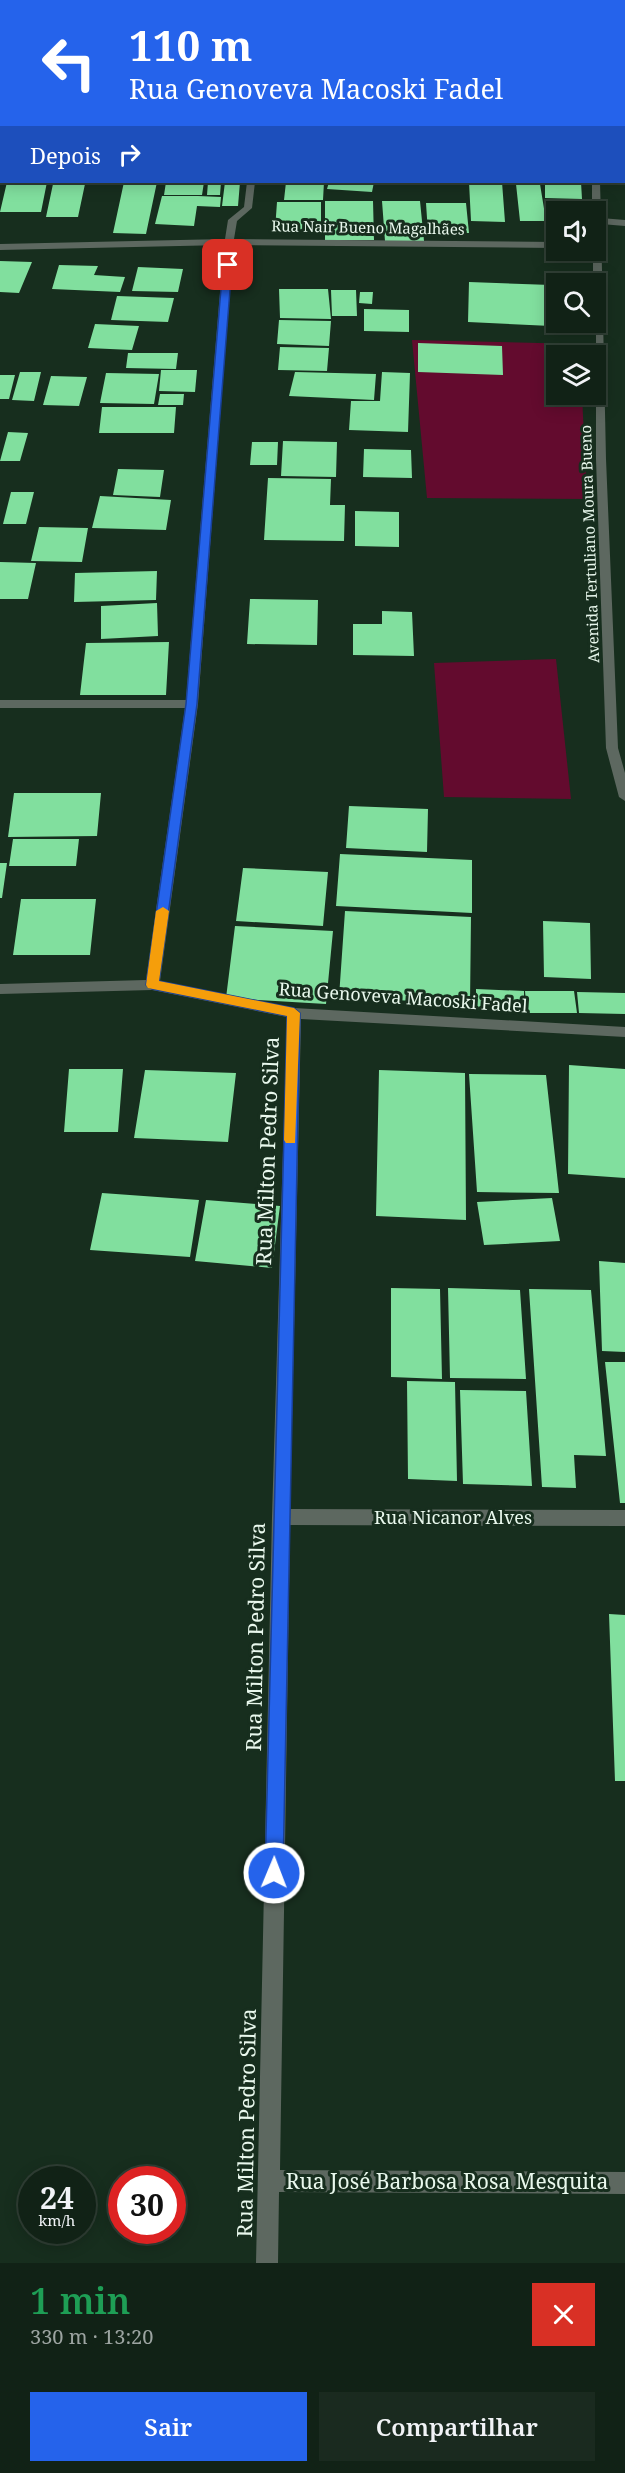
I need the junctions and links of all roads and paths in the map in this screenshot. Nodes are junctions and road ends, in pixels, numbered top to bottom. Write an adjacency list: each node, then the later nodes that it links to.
1 (250, 183): 8 (street)
2 (596, 183): 3 (street, Avenida Tertuliano Moura Bueno)
3 (597, 201)
4 (625, 223): 5 (street)
5 (606, 224)
6 (606, 226): 7 (street)
7 (625, 230)
8 (230, 242): 9 (street, Rua Nair Bueno Magalhães); 10 (street, Rua Nair Bueno Magalhães); 13 (street)
9 (546, 245)
10 (0, 247)
11 (597, 261): 14 (street, Avenida Tertuliano Moura Bueno)
12 (0, 704): 13 (street)
13 (192, 704): 15 (street)
14 (625, 797)
15 (152, 985): 16 (street, Rua Genoveva Macoski Fadel); 17 (street, Rua Genoveva Macoski Fadel)
16 (0, 988)
17 (294, 1013): 18 (street, Rua Genoveva Macoski Fadel); 19 (street, Rua Milton Pedro Silva)
18 (625, 1032)
19 (281, 1517): 20 (street, Rua Nicanor Alves); 21 (street, Rua Milton Pedro Silva)
20 (625, 1518)
21 (268, 2181): 22 (street, Rua José Barbosa Rosa Mesquita); 23 (street, Rua Milton Pedro Silva)
22 (625, 2183)
23 (267, 2263)

